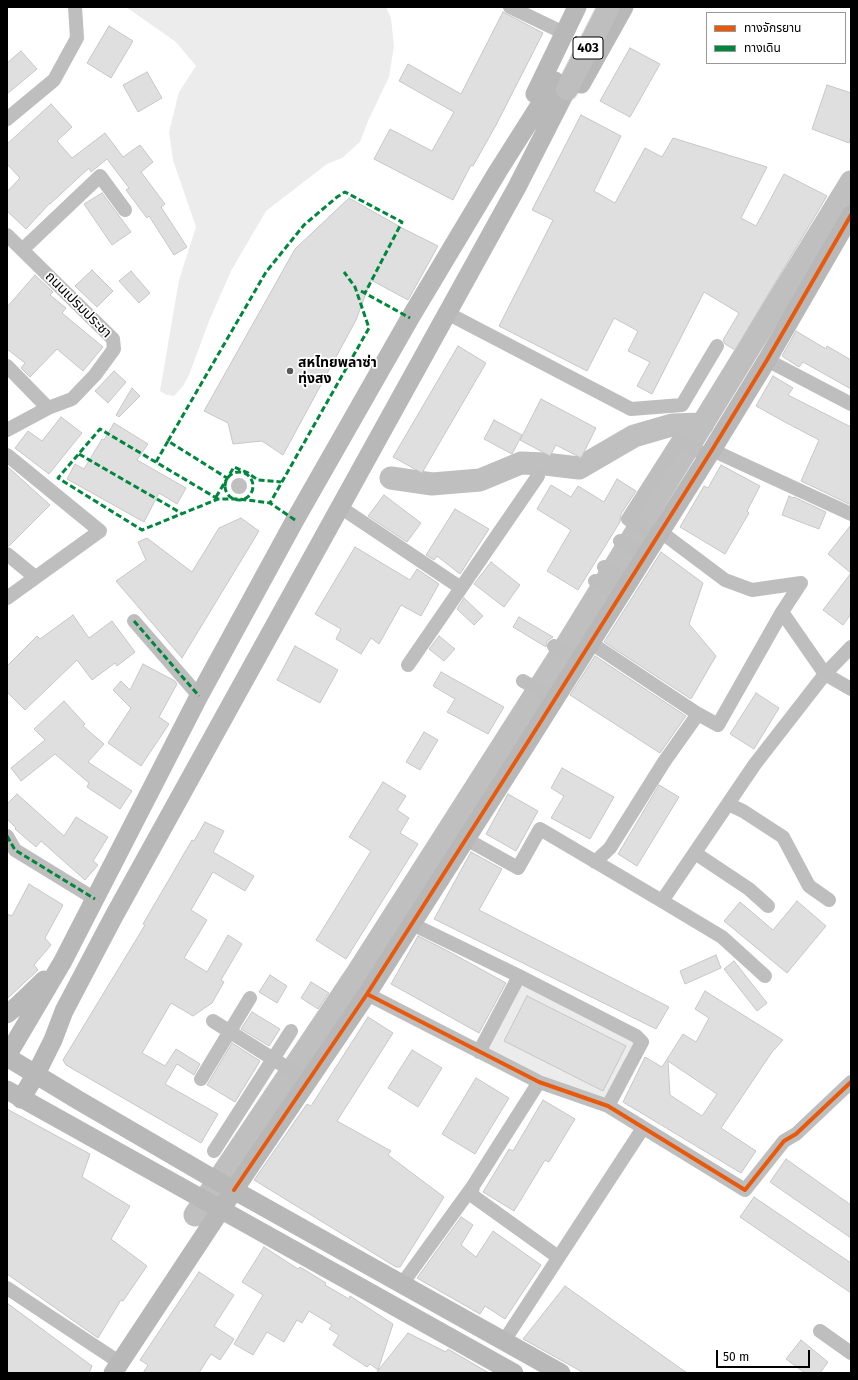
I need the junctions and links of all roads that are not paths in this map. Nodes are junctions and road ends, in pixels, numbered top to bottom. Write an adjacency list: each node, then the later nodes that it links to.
1 (76, 7): 9 (street)
2 (510, 7): 7 (street)
3 (577, 7): 7 (main road)
4 (592, 7): 8 (highway, 403)
5 (609, 7): 8 (highway, 403)
6 (624, 7): 11 (main road)
7 (564, 33): 10 (main road)
8 (561, 85): 10 (main road, 403); 11 (main road, 403)
9 (7, 119)
10 (498, 171): 48 (main road, 403)
11 (517, 187): 16 (main road, 403)
12 (125, 210): 15 (street)
13 (851, 215): 18 (main road)
14 (7, 235): 15 (street, ถนนเปรมประชา)
15 (22, 250): 21 (street, ถนนเปรมประชา)
16 (447, 313): 17 (street); 26 (main road, 403)
17 (718, 346)
18 (767, 360): 20 (street); 23 (main road)
19 (7, 366): 21 (street)
20 (851, 404)
21 (48, 408): 22 (street, ถนนเปรมประชา)
22 (7, 430)
23 (709, 454): 27 (street); 28 (main road); 28 (street)
24 (7, 455): 33 (street)
25 (538, 476): 35 (street)
26 (340, 507): 35 (street); 70 (main road)
27 (851, 514)
28 (658, 536): 31 (main road); 38 (street)
29 (620, 541): 31 (street)
30 (7, 554): 33 (street)
31 (645, 556): 36 (main road)
32 (604, 567): 36 (street)
33 (35, 577): 37 (street)
34 (595, 581): 36 (street)
35 (461, 588): 44 (street)
36 (624, 589): 40 (main road)
37 (7, 598)
38 (782, 612): 45 (street); 50 (street)
39 (134, 621): 48 (street)
40 (591, 643): 43 (main road); 50 (street)
41 (554, 646): 43 (street)
42 (851, 647): 45 (street)
43 (579, 662): 49 (main road)
44 (408, 665)
45 (825, 674): 47 (street); 51 (street)
46 (523, 681): 49 (street)
47 (851, 689)
48 (200, 696): 56 (main road)
49 (550, 697): 53 (main road)
50 (698, 714): 55 (street)
51 (728, 804): 54 (street); 57 (street)
52 (7, 836): 56 (street)
53 (466, 839): 55 (street); 60 (main road)
54 (696, 853): 58 (street); 59 (street)
55 (595, 862): 58 (street)
56 (94, 899): 61 (main road)
57 (829, 900)
58 (662, 901): 63 (street)
59 (768, 906)
60 (412, 924): 62 (street); 64 (main road)
61 (63, 961): 66 (main road); 72 (main road)
62 (519, 976): 71 (street); 81 (street)
63 (765, 976)
64 (367, 994): 71 (street); 76 (main road)
65 (250, 998): 69 (street)
66 (7, 1014)
67 (213, 1021): 69 (street)
68 (291, 1031): 73 (street)
69 (229, 1032): 73 (street); 75 (street)
70 (53, 1040): 74 (main road); 80 (main road)
71 (478, 1052): 77 (street)
72 (7, 1056): 74 (main road)
73 (277, 1062): 76 (street); 83 (street)
74 (36, 1074): 79 (main road); 80 (main road)
75 (201, 1079)
76 (304, 1079): 85 (main road)
77 (539, 1082): 81 (street); 84 (street)
78 (851, 1082): 82 (street)
79 (14, 1094): 86 (main road)
80 (78, 1100): 85 (main road)
81 (608, 1106): 82 (street)
82 (643, 1128): 87 (street)
83 (214, 1151)
84 (473, 1186): 87 (street); 88 (street)
85 (230, 1188): 86 (main road); 88 (main road)
86 (217, 1207): 93 (main road); 94 (main road)
87 (558, 1257): 91 (street)
88 (402, 1284): 91 (main road)
89 (7, 1288): 93 (street)
90 (820, 1330): 92 (street)
91 (504, 1341): 95 (main road)
92 (851, 1353)
93 (116, 1367)
94 (514, 1373)
95 (561, 1373)

